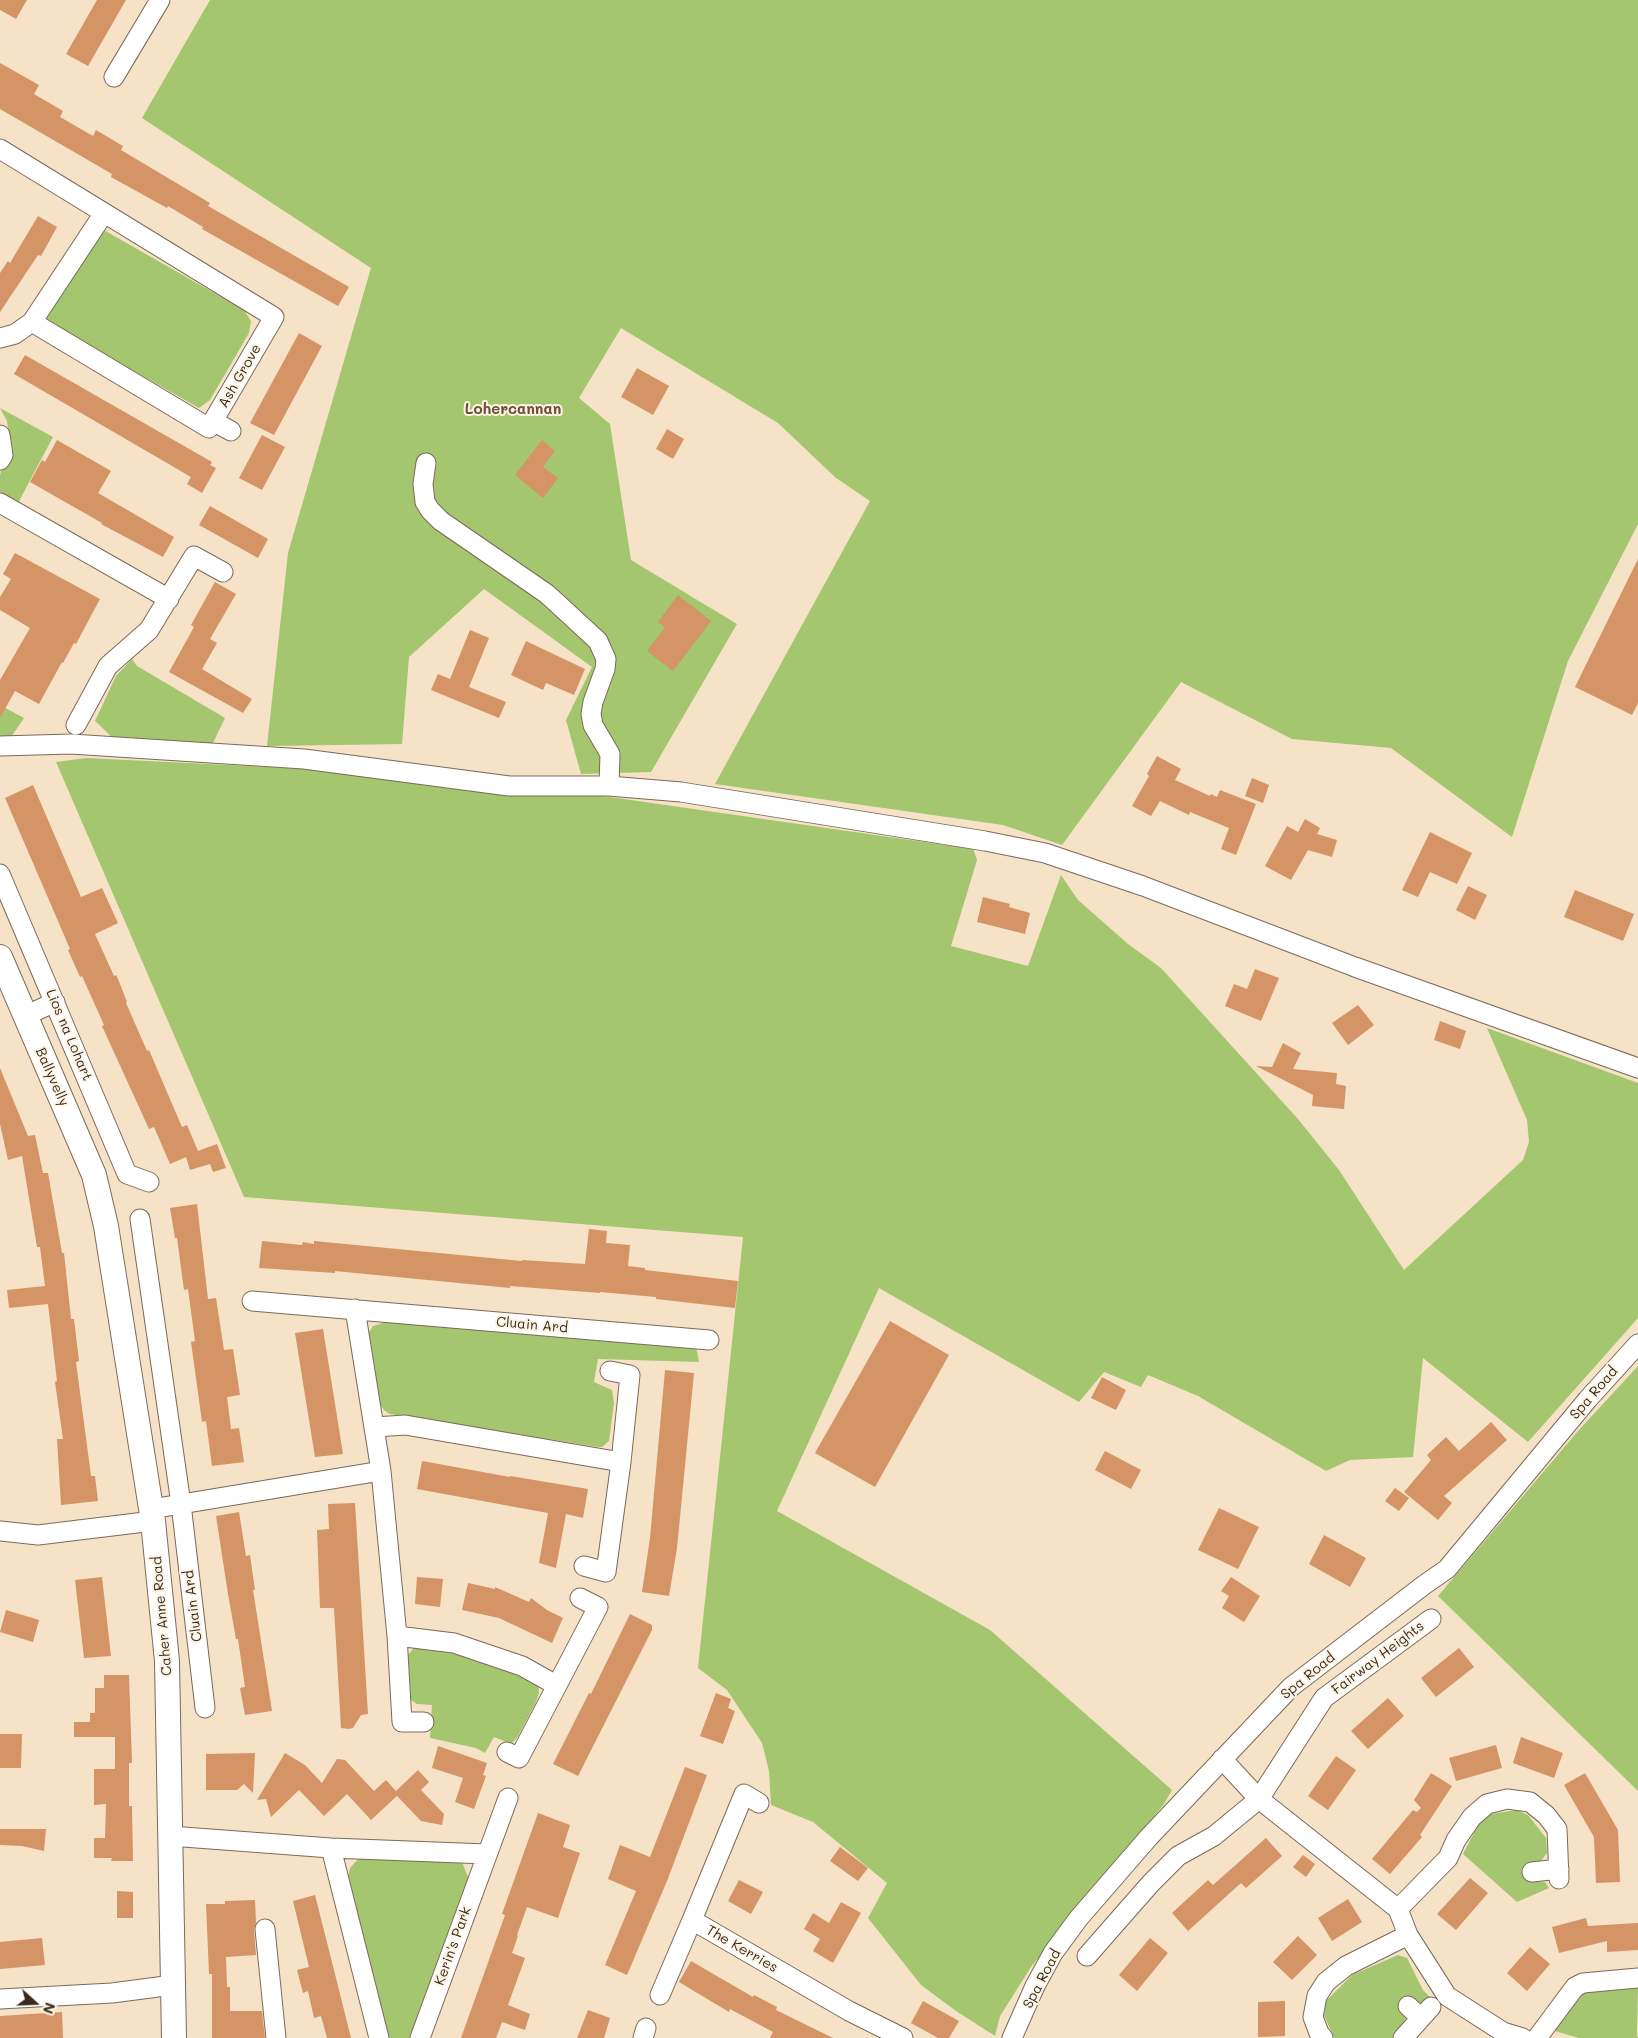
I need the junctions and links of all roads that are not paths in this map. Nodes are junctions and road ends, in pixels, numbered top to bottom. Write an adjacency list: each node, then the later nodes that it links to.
1 (160, 0): 2 (street)
2 (114, 77)
3 (0, 149): 4 (street, Ash Grove)
4 (104, 213): 5 (street); 7 (street, Ash Grove)
5 (32, 322): 6 (street); 7 (street, Ash Grove)
6 (0, 338)
7 (213, 420): 8 (street)
8 (231, 431)
9 (0, 435): 10 (street)
10 (0, 460)
11 (426, 463): 17 (street)
12 (0, 503): 14 (street)
13 (223, 572): 14 (street)
14 (169, 599): 15 (street)
15 (76, 725)
16 (0, 746): 17 (street)
17 (609, 786): 22 (street)
18 (0, 874): 20 (street, Lios na Lohart)
19 (0, 957): 21 (street, Ballyvelly)
20 (55, 1002): 21 (street); 23 (street, Lios na Lohart)
21 (25, 1016): 24 (street, Ballyvelly)
22 (1638, 1068)
23 (149, 1182)
24 (100, 1198): 35 (street, Caher Anne Road)
25 (140, 1219): 34 (street, Cluain Ard)
26 (252, 1301): 27 (street, Cluain Ard)
27 (355, 1309): 28 (street, Cluain Ard); 31 (street)
28 (709, 1340)
29 (1638, 1344): 45 (street, Spa Road)
30 (610, 1371): 32 (street)
31 (375, 1427): 32 (street); 33 (street)
32 (621, 1462): 37 (street)
33 (381, 1471): 34 (street); 40 (street)
34 (182, 1504): 35 (street); 42 (street, Cluain Ard)
35 (152, 1515): 36 (street); 49 (street, Caher Anne Road)
36 (0, 1531)
37 (584, 1566)
38 (580, 1598): 41 (street)
39 (1431, 1619): 47 (street, Fairway Heights)
40 (397, 1636): 41 (street); 43 (street)
41 (556, 1684): 44 (street)
42 (205, 1708)
43 (424, 1722)
44 (507, 1752)
45 (1222, 1759): 47 (street); 68 (street, Spa Road)
46 (508, 1798): 51 (street, Kerin's Park)
47 (1259, 1798): 53 (street); 57 (street, Fairway Heights)
48 (760, 1803): 54 (street, The Kerries)
49 (170, 1836): 50 (street); 59 (street, Caher Anne Road)
50 (331, 1848): 51 (street); 65 (street)
51 (487, 1854): 66 (street, Kerin's Park)
52 (1532, 1872): 53 (street)
53 (1398, 1909): 56 (street)
54 (692, 1920): 60 (street); 67 (street, The Kerries)
55 (265, 1930): 64 (street)
56 (1408, 1935): 69 (street); 71 (street)
57 (1088, 1956)
58 (1638, 1978): 72 (street)
59 (173, 1985): 61 (street); 63 (street, Caher Anne Road)
60 (660, 1995)
61 (0, 1999)
62 (1420, 2011): 70 (street)
63 (174, 2038)
64 (276, 2038)
65 (379, 2038)
66 (420, 2038)
67 (903, 2038)
68 (1012, 2038)
69 (1323, 2038)
70 (1404, 2038)
71 (1522, 2038)
72 (1537, 2038)

